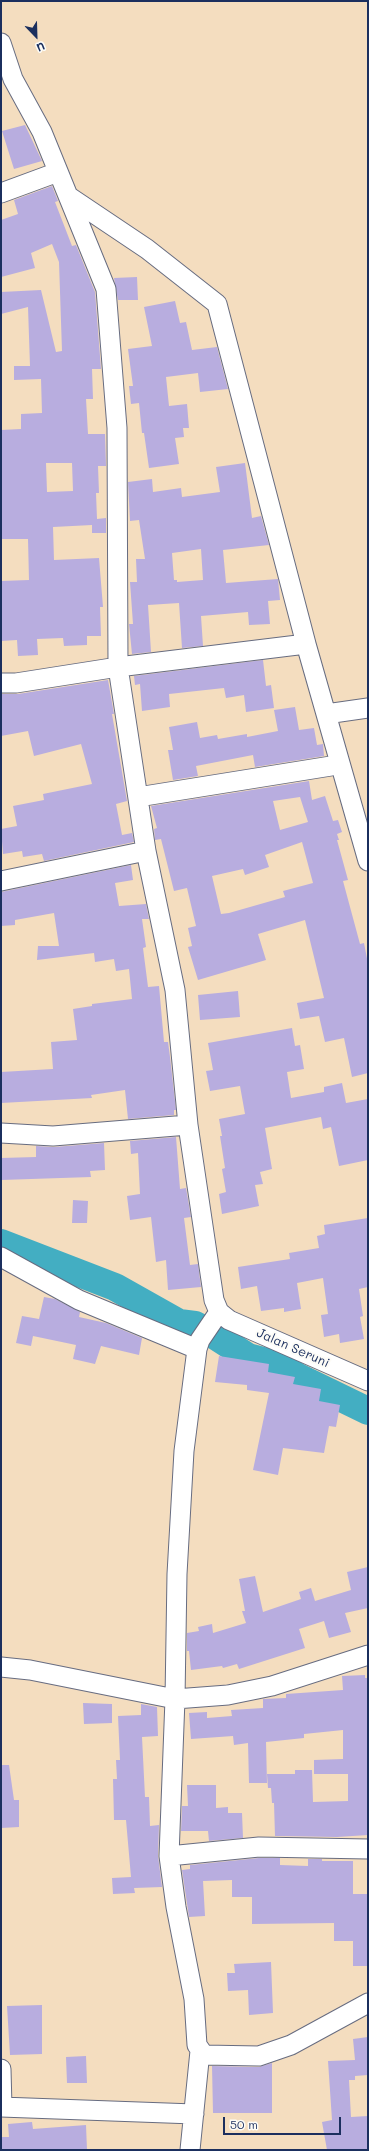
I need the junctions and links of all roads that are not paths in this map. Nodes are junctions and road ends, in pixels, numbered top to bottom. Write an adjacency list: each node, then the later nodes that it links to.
1 (1, 43): 2 (street)
2 (58, 172): 3 (street); 4 (street)
3 (1, 193)
4 (68, 196): 5 (street); 6 (street)
5 (306, 644): 6 (street); 9 (street)
6 (118, 667): 7 (street); 11 (street)
7 (1, 684)
8 (368, 708): 9 (street)
9 (326, 714): 13 (street)
10 (331, 766): 11 (street)
11 (138, 797): 12 (street)
12 (146, 851): 14 (street); 15 (street)
13 (368, 861)
14 (1, 882)
15 (188, 1125): 16 (street); 18 (street)
16 (1, 1133)
17 (1, 1257): 19 (street)
18 (215, 1317): 19 (street); 20 (street, Jalan Seruni)
19 (198, 1344): 23 (street)
20 (368, 1381)
21 (368, 1655): 23 (street)
22 (1, 1667): 23 (street)
23 (175, 1698): 25 (street)
24 (368, 1849): 25 (street)
25 (169, 1856): 27 (street)
26 (368, 2003): 27 (street)
27 (200, 2051): 30 (street)
28 (1, 2069): 29 (street)
29 (2, 2107): 30 (street)
30 (194, 2114): 31 (street)
31 (190, 2150)

